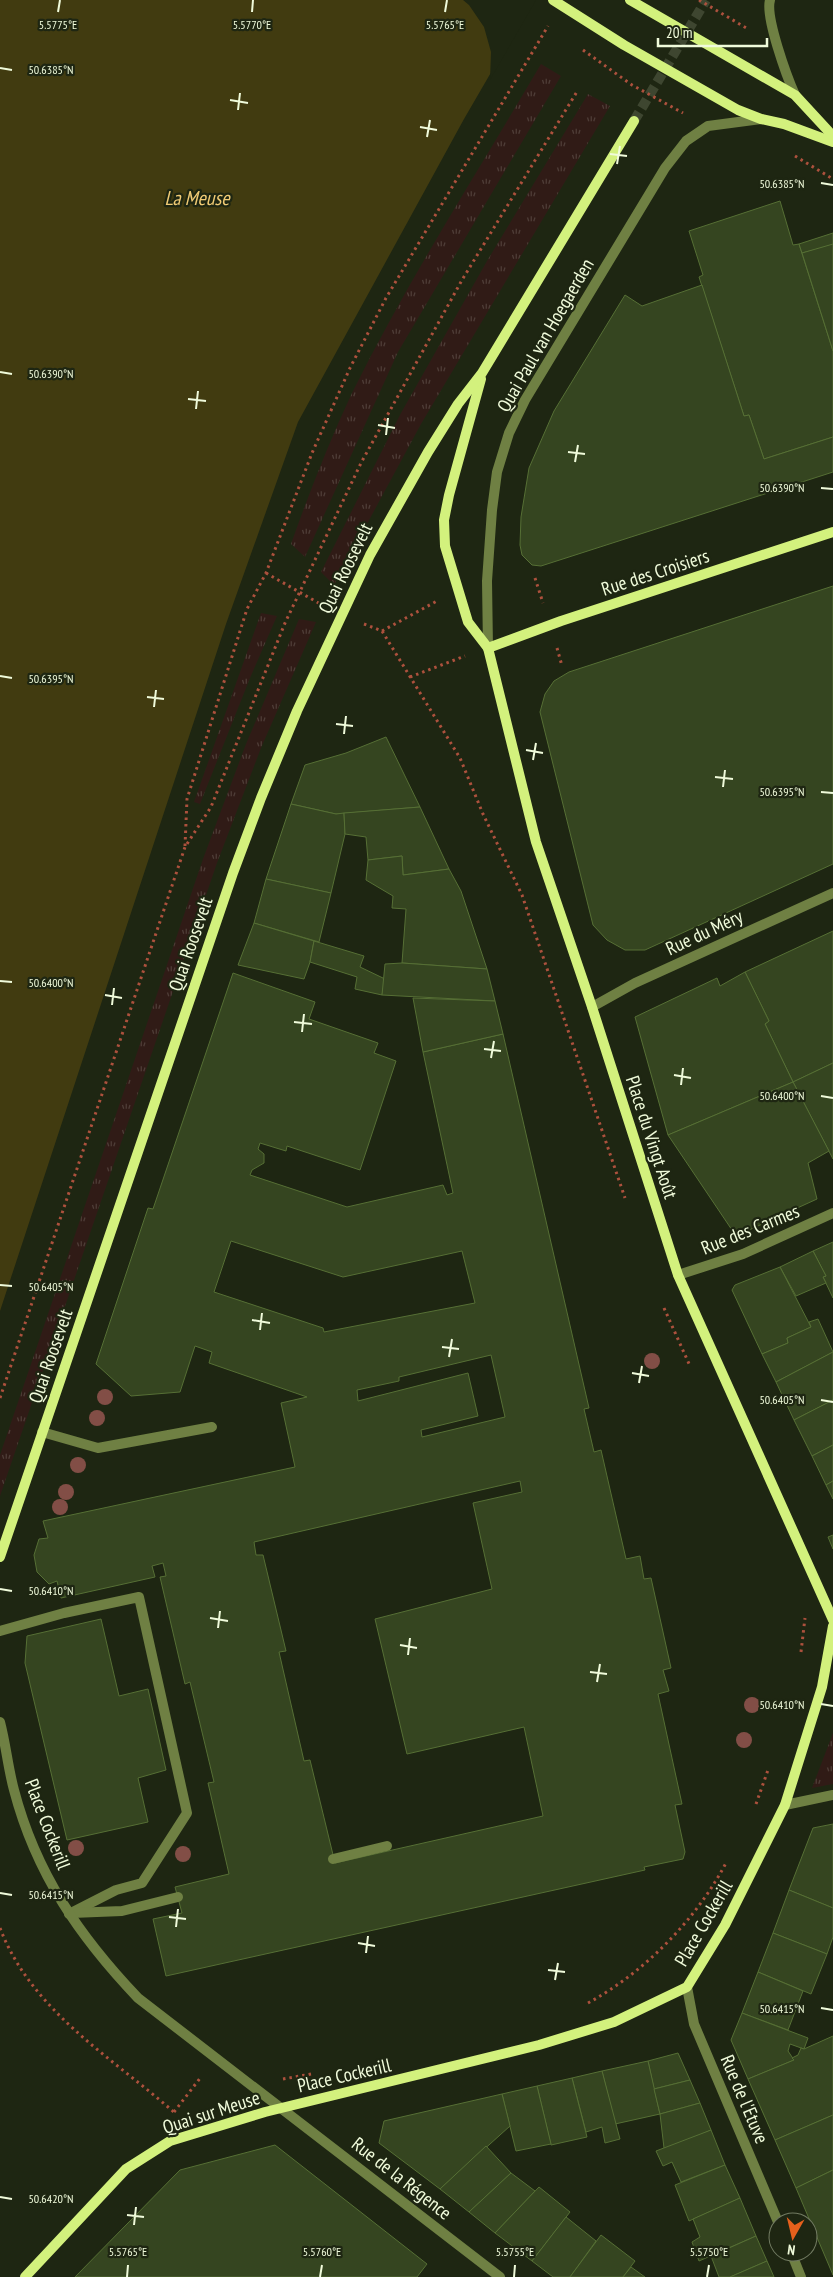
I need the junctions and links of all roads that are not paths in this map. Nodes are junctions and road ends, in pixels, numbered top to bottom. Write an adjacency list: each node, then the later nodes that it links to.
1 (553, 0): 5 (street)
2 (630, 0): 4 (street)
3 (770, 0): 4 (street)
4 (795, 95): 7 (street)
5 (761, 118): 8 (street); 11 (street, Quai Paul van Hoegaerden)
6 (634, 121): 9 (street, Quai Paul van Hoegaerden)
7 (833, 136)
8 (833, 142)
9 (482, 373): 11 (street); 17 (street, Quai Roosevelt)
10 (833, 532): 11 (street, Rue des Croisiers)
11 (488, 648): 13 (street, Place du Vingt Août)
12 (833, 893): 13 (street, Rue du Méry)
13 (592, 1006): 15 (street, Place du Vingt Août)
14 (833, 1213): 15 (street, Rue des Carmes)
15 (678, 1275): 19 (street, Place du Vingt Août)
16 (212, 1427): 17 (street)
17 (42, 1432): 18 (street, Quai Roosevelt)
18 (0, 1557)
19 (833, 1620)
20 (833, 1626): 24 (street)
21 (0, 1631): 28 (street)
22 (0, 1722): 28 (street, Place Cockerill)
23 (833, 1796): 24 (street)
24 (785, 1805): 29 (street, Place Cockerill)
25 (387, 1846): 26 (street)
26 (333, 1859)
27 (178, 1897): 28 (street)
28 (69, 1914): 30 (street, Place Cockerill)
29 (686, 1987): 30 (street, Place Cockerill); 31 (street, Rue de l'Etuve)
30 (281, 2108): 33 (street, Quai sur Meuse); 35 (street, Rue de la Régence)
31 (774, 2212)
32 (795, 2262): 36 (street)
33 (35, 2272): 34 (street, Quai sur Meuse)
34 (25, 2277)
35 (500, 2277)
36 (802, 2277)

